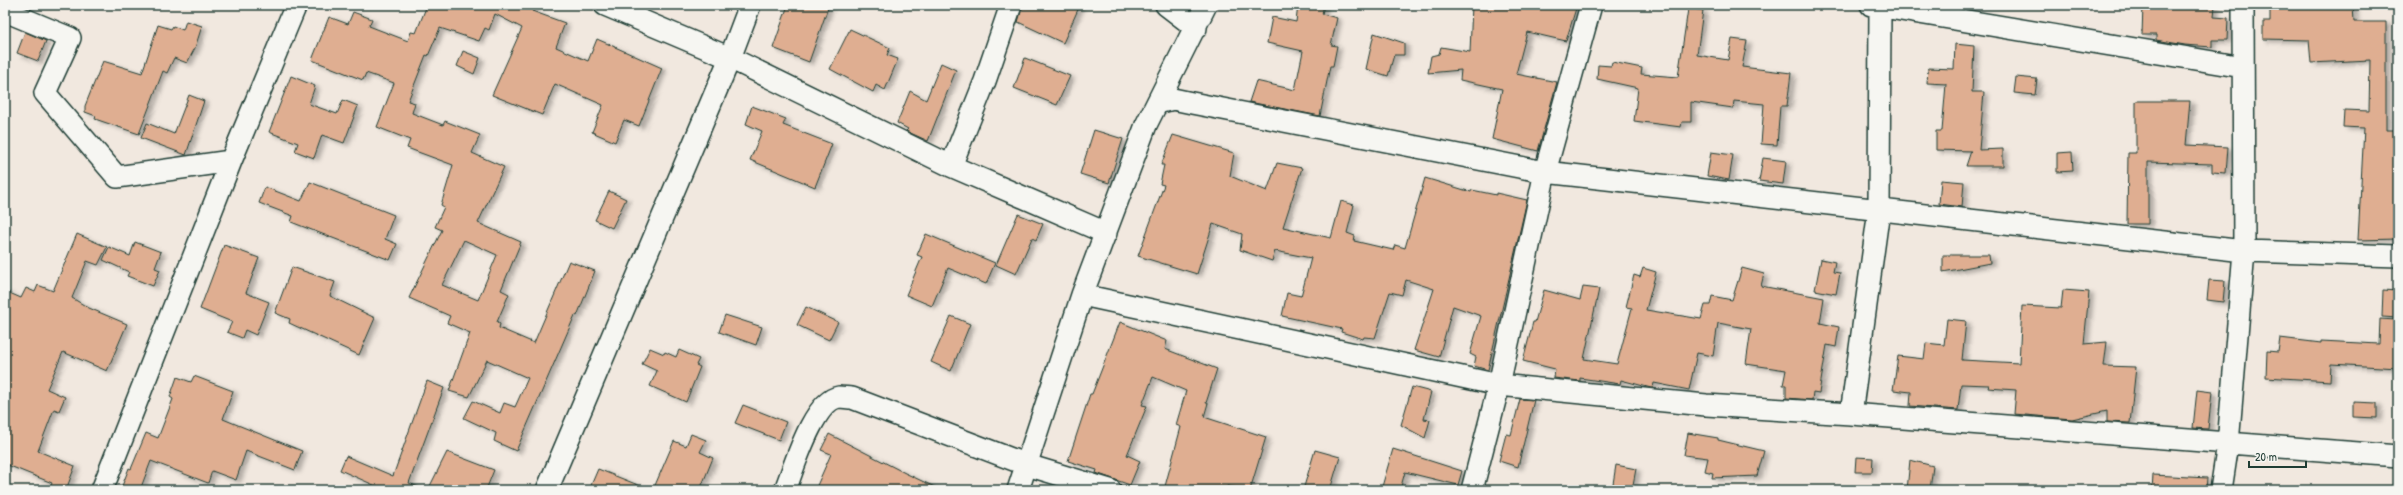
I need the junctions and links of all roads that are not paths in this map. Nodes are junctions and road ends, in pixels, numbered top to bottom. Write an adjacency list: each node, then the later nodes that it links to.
1 (296, 5): 15 (street)
2 (605, 5): 12 (street)
3 (750, 5): 12 (street)
4 (1011, 5): 16 (street)
5 (1166, 5): 11 (street)
6 (1206, 5): 11 (street)
7 (1591, 5): 17 (street)
8 (2243, 5): 13 (street)
9 (1877, 6): 13 (street); 18 (street)
10 (5, 11): 15 (street)
11 (1196, 28): 14 (street)
12 (730, 58): 16 (street); 29 (street)
13 (2243, 67): 20 (street)
14 (1157, 103): 17 (street); 19 (street)
15 (231, 161): 28 (street)
16 (950, 166): 19 (street)
17 (1545, 172): 18 (street); 23 (street)
18 (1879, 210): 20 (street); 24 (street)
19 (1106, 233): 22 (street)
20 (2244, 251): 21 (street); 25 (street)
21 (2398, 255)
22 (1082, 295): 23 (street); 27 (street)
23 (1499, 385): 24 (street); 33 (street)
24 (1851, 414): 25 (street)
25 (2228, 444): 26 (street); 34 (street)
26 (2398, 456)
27 (1027, 465): 30 (street); 31 (street); 32 (street)
28 (102, 490)
29 (547, 490)
30 (784, 490)
31 (1018, 490)
32 (1110, 490)
33 (1472, 490)
34 (2221, 490)

